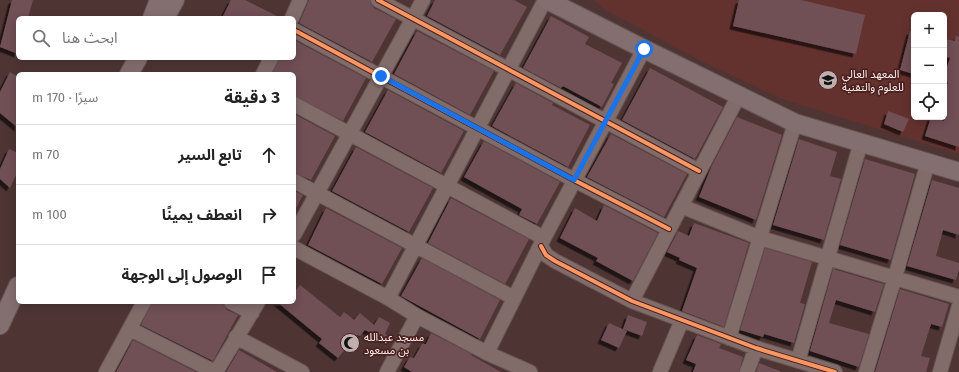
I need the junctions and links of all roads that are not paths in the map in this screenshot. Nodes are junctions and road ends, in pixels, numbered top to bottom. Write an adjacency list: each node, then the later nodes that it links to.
1 (159, 0): 7 (main road)
2 (175, 0): 8 (main road)
3 (300, 0): 9 (street)
4 (378, 0): 10 (street)
5 (423, 0): 10 (street)
6 (546, 0): 12 (main road); 15 (street)
7 (153, 16)
8 (166, 16)
9 (293, 16)
10 (413, 18): 15 (street); 18 (street)
11 (296, 31): 18 (street)
12 (644, 49): 19 (main road); 21 (street)
13 (137, 60): 16 (main road)
14 (270, 60): 17 (street)
15 (509, 69): 21 (street); 23 (street)
16 (130, 72)
17 (264, 72)
18 (381, 76): 23 (street); 24 (street)
19 (739, 95): 22 (main road); 27 (street)
20 (296, 105): 24 (street)
21 (606, 122): 27 (street); 29 (street)
22 (795, 123): 25 (main road); 36 (street)
23 (477, 128): 29 (street); 31 (street)
24 (350, 133): 31 (street); 32 (street)
25 (861, 142): 26 (main road); 40 (street)
26 (928, 162): 28 (main road); 41 (street)
27 (699, 171): 33 (street)
28 (959, 172)
29 (574, 180): 34 (street); 37 (street)
30 (296, 182): 32 (street)
31 (447, 186): 37 (street); 38 (street)
32 (317, 194): 35 (street); 38 (street)
33 (682, 206): 34 (street); 36 (street)
34 (668, 229): 46 (street)
35 (296, 231)
36 (760, 238): 40 (street); 56 (street)
37 (542, 242): 45 (street); 46 (street)
38 (415, 246): 44 (street); 45 (street)
39 (296, 249): 44 (street)
40 (828, 257): 41 (street); 59 (street)
41 (895, 277): 43 (street); 68 (street)
42 (16, 290): 53 (main road)
43 (959, 297)
44 (388, 298): 51 (street)
45 (514, 298): 58 (street)
46 (632, 301): 52 (street)
47 (143, 304): 54 (street)
48 (241, 304): 50 (street)
49 (959, 306): 69 (street)
50 (255, 307): 55 (street)
51 (417, 316): 58 (street); 64 (street)
52 (682, 320): 56 (street); 66 (street)
53 (0, 325)
54 (130, 329): 61 (street); 62 (street)
55 (236, 337): 62 (street); 63 (street)
56 (729, 338): 57 (street)
57 (756, 348): 59 (street); 67 (street)
58 (487, 353): 65 (street)
59 (798, 360): 60 (street)
60 (826, 371)
61 (106, 372)
62 (216, 372)
63 (302, 372)
64 (387, 372)
65 (530, 372)
66 (660, 372)
67 (747, 372)
68 (866, 372)
69 (940, 372)

